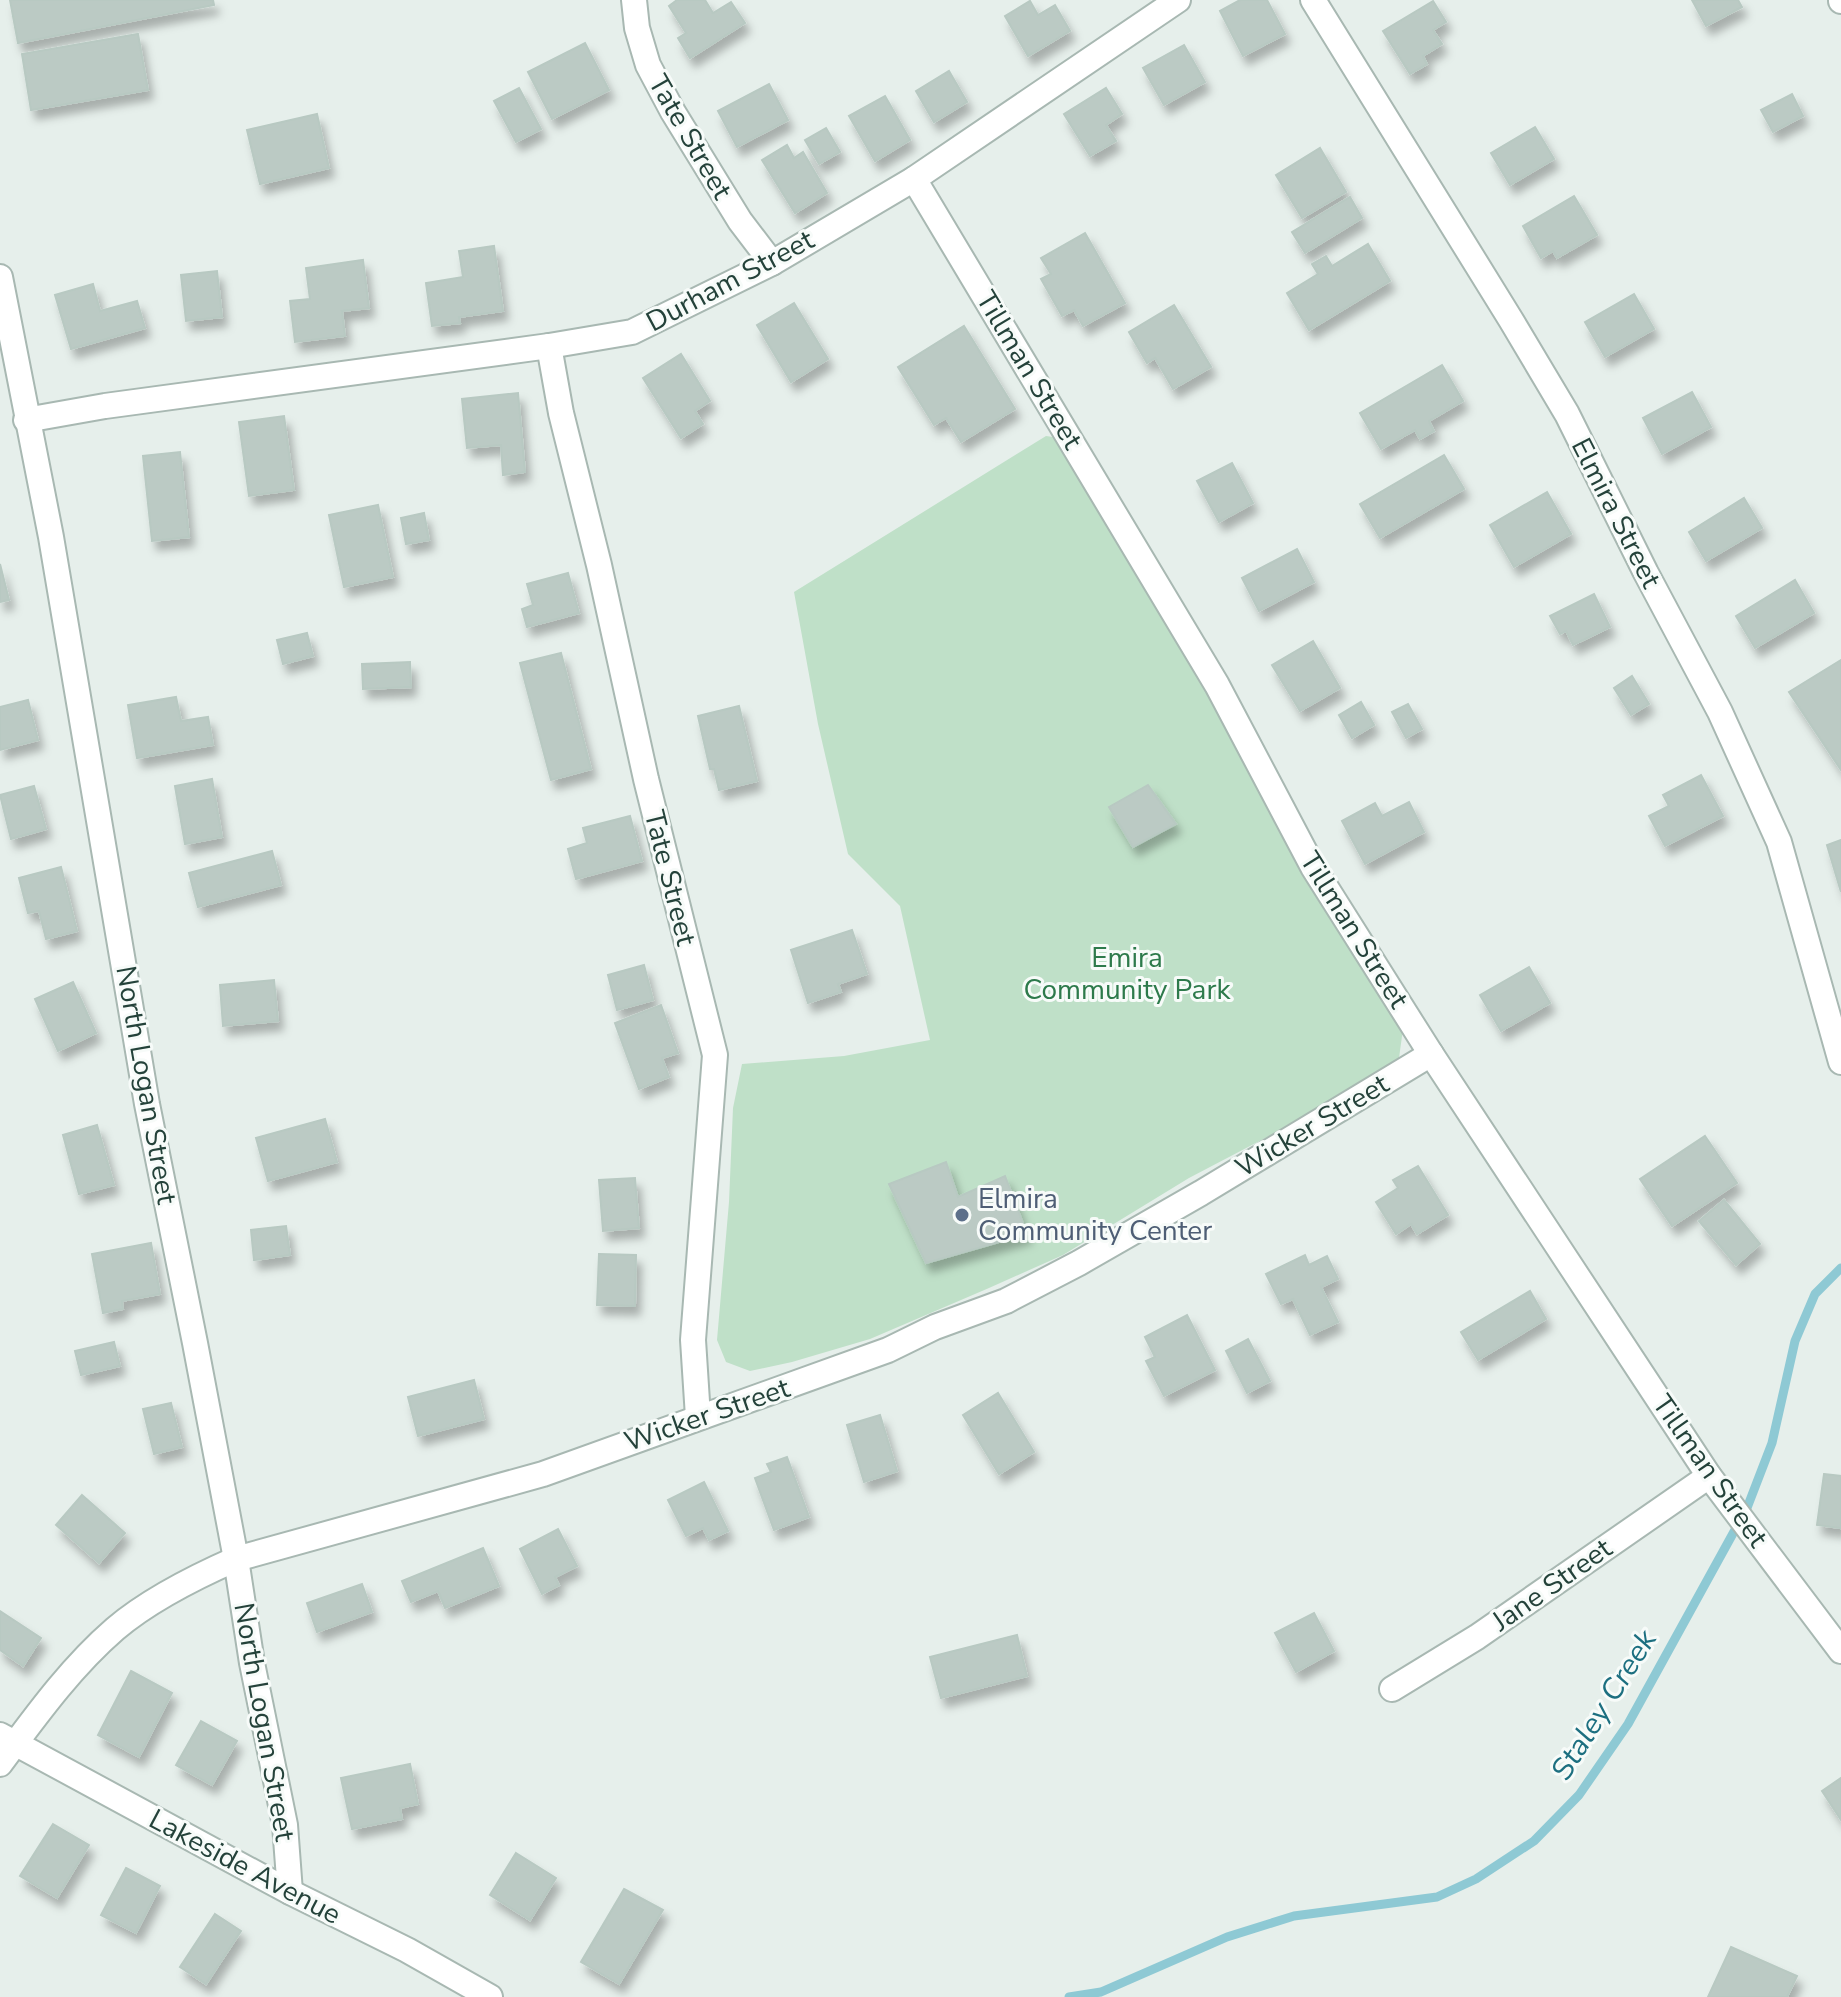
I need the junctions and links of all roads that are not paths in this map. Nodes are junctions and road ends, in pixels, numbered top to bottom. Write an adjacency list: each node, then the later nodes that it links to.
1 (634, 0): 5 (street, Tate Street)
2 (1178, 0): 4 (street, Durham Street)
3 (1313, 0): 10 (street, Elmira Street)
4 (914, 179): 5 (street, Durham Street); 9 (street, Tillman Street)
5 (772, 263): 7 (street, Durham Street)
6 (0, 277): 8 (street, North Logan Street)
7 (549, 346): 8 (street, Durham Street); 11 (street, Tate Street)
8 (26, 420): 13 (street, North Logan Street)
9 (1431, 1054): 11 (street, Wicker Street); 12 (street, Tillman Street)
10 (1841, 1062)
11 (698, 1417): 13 (street, Wicker Street)
12 (1709, 1476): 14 (street, Tillman Street); 15 (street, Jane Street)
13 (236, 1559): 16 (street, Wicker Street); 18 (street, North Logan Street)
14 (1839, 1645)
15 (1392, 1689)
16 (8, 1739): 17 (street, Wicker Street); 18 (street, Lakeside Avenue)
17 (0, 1764)
18 (290, 1892): 19 (street, Lakeside Avenue)
19 (490, 1997)

